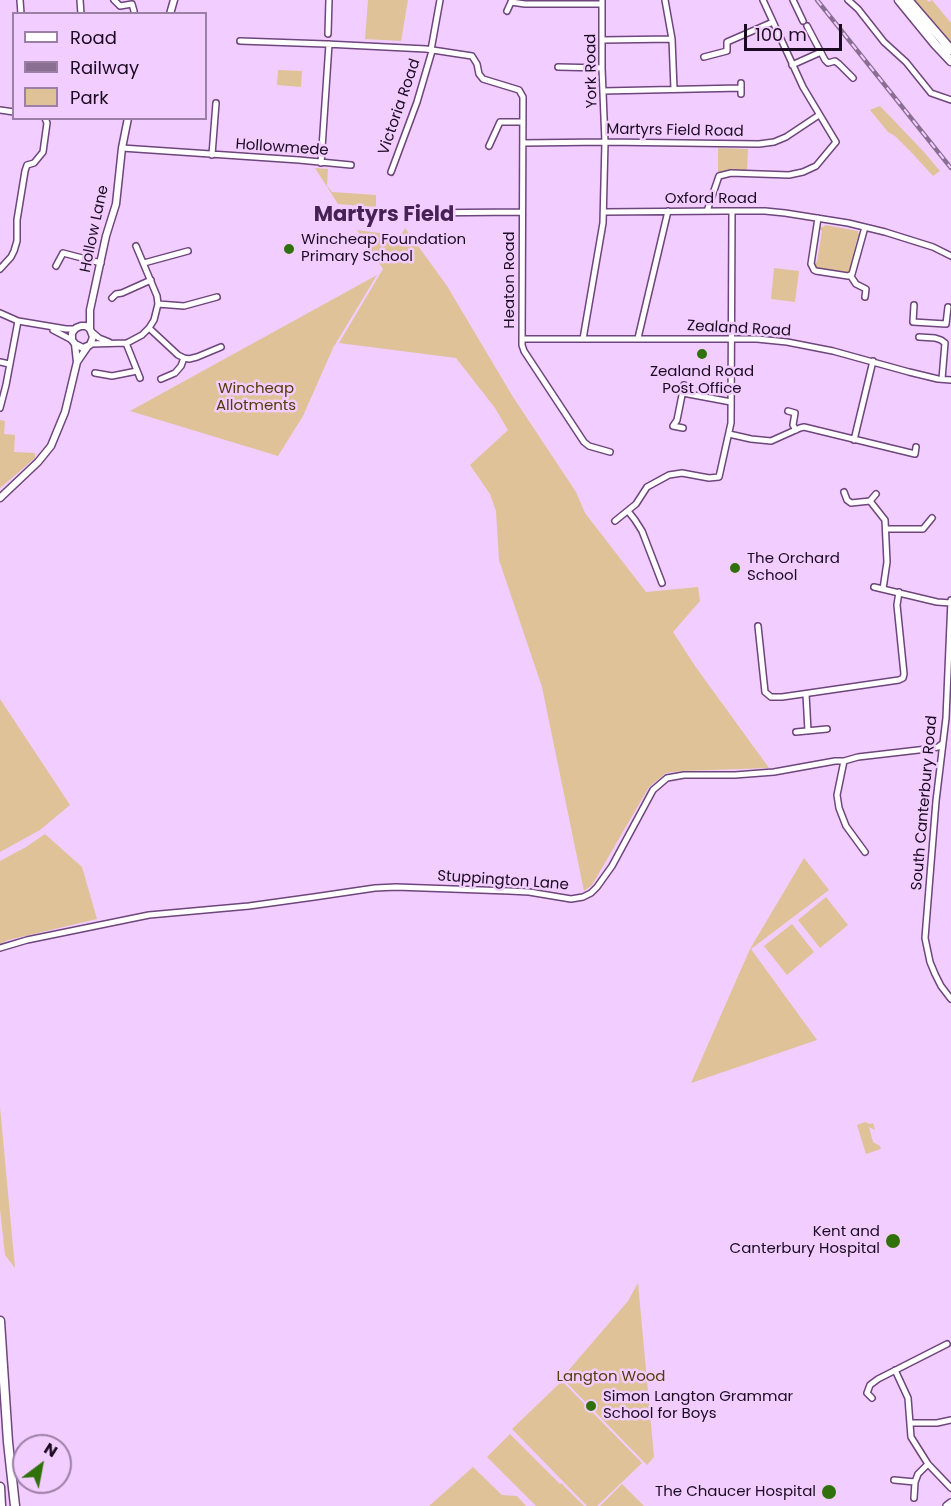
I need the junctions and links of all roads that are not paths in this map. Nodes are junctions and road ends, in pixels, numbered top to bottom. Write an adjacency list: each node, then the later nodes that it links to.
1 (114, 0): 12 (street)
2 (329, 0): 15 (street)
3 (440, 0): 20 (street, Victoria Road)
4 (665, 0): 16 (street)
5 (764, 0): 14 (street)
6 (793, 0): 22 (street)
7 (848, 0): 32 (street)
8 (899, 0): 24 (highway)
9 (908, 0): 21 (highway)
10 (511, 1): 11 (street); 13 (street)
11 (602, 2): 17 (street, York Road)
12 (134, 10)
13 (507, 11)
14 (773, 22): 23 (street); 25 (street)
15 (328, 34)
16 (672, 39): 17 (street); 29 (street)
17 (603, 40): 27 (street, York Road)
18 (240, 41): 19 (street)
19 (329, 44): 20 (street); 43 (street)
20 (431, 50): 37 (street, Heaton Road); 45 (street, Victoria Road)
21 (951, 50)
22 (820, 52): 25 (street); 28 (street)
23 (704, 57)
24 (951, 61)
25 (792, 65): 34 (street)
26 (558, 67): 27 (street)
27 (603, 68): 31 (street, York Road)
28 (853, 78)
29 (674, 89): 30 (street); 31 (street)
30 (741, 89)
31 (603, 91): 38 (street, York Road)
32 (951, 100)
33 (216, 103): 42 (street, Hollowmede)
34 (819, 115): 38 (street, Martyrs Field Road); 47 (street)
35 (46, 120): 60 (street)
36 (128, 120): 41 (street, Hollow Lane)
37 (522, 122): 39 (street, Heaton Road); 40 (street)
38 (605, 142): 39 (street, Martyrs Field Road); 50 (street, York Road)
39 (523, 143): 49 (street, Heaton Road)
40 (489, 146)
41 (122, 148): 42 (street, Hollowmede); 57 (street, Hollow Lane)
42 (212, 155): 43 (street, Hollowmede)
43 (321, 163): 44 (street, Hollowmede)
44 (351, 165)
45 (391, 172)
46 (668, 211): 47 (street, Oxford Road); 50 (street, Oxford Road); 78 (street)
47 (707, 211): 48 (street, Oxford Road)
48 (732, 211): 52 (street, Oxford Road); 79 (street)
49 (522, 212): 51 (street); 81 (street, Heaton Road)
50 (604, 212): 82 (street, York Road)
51 (412, 213)
52 (818, 218): 53 (street, Oxford Road); 61 (street)
53 (865, 227): 56 (street, Oxford Road); 61 (street)
54 (136, 246): 58 (street)
55 (188, 250): 58 (street)
56 (951, 256)
57 (100, 263): 59 (street); 69 (street, Hollow Lane)
58 (144, 263): 62 (street)
59 (56, 266)
60 (0, 269)
61 (850, 275): 64 (street)
62 (151, 280): 65 (street); 66 (street)
63 (217, 297): 66 (street)
64 (865, 297)
65 (112, 298)
66 (158, 304): 75 (street)
67 (914, 305): 72 (street)
68 (948, 307): 72 (street)
69 (90, 310): 74 (street, Hollow Lane); 76 (street, Hollow Lane)
70 (0, 313): 71 (street)
71 (18, 321): 73 (street); 92 (street)
72 (929, 323): 80 (street)
73 (46, 326): 74 (street); 83 (street)
74 (77, 327): 76 (street); 83 (street, Hollow Lane)
75 (149, 328): 84 (street); 88 (street)
76 (91, 331): 85 (street); 86 (street, Hollow Lane)
77 (919, 337): 80 (street)
78 (638, 338): 79 (street, Zealand Road); 82 (street, Zealand Road)
79 (732, 338): 89 (street, Zealand Road); 101 (street)
80 (928, 338): 97 (street)
81 (522, 339): 82 (street, Zealand Road); 109 (street, Heaton Road)
82 (584, 339)
83 (73, 342): 86 (street); 91 (street, Hollow Lane)
84 (126, 343): 85 (street); 93 (street)
85 (116, 344): 86 (street)
86 (89, 345): 91 (street, Hollow Lane)
87 (221, 347): 88 (street)
88 (184, 358): 96 (street)
89 (873, 361): 97 (street, Zealand Road); 107 (street)
90 (0, 362): 92 (street)
91 (77, 362): 112 (street, Hollow Lane)
92 (9, 364): 102 (street)
93 (137, 371): 94 (street); 95 (street)
94 (94, 373)
95 (140, 378)
96 (161, 379)
97 (942, 379): 98 (street, Zealand Road)
98 (951, 380)
99 (684, 385): 100 (street)
100 (682, 393): 101 (street); 104 (street)
101 (731, 402): 106 (street)
102 (0, 408)
103 (788, 411): 105 (street)
104 (683, 428)
105 (796, 430): 106 (street); 107 (street)
106 (729, 434): 114 (street)
107 (854, 440): 108 (street)
108 (916, 447)
109 (610, 452)
110 (844, 492): 113 (street)
111 (876, 494): 113 (street)
112 (0, 498)
113 (870, 501): 117 (street)
114 (628, 511): 116 (street); 119 (street)
115 (932, 518): 117 (street)
116 (615, 521)
117 (886, 529): 122 (street)
118 (663, 560): 119 (street)
119 (656, 563): 120 (street)
120 (662, 583)
121 (874, 586): 122 (street)
122 (883, 589): 123 (street)
123 (899, 592): 124 (street); 126 (street)
124 (951, 604): 127 (street, South Canterbury Road)
125 (758, 626): 126 (street)
126 (806, 694): 129 (street)
127 (948, 717): 131 (street, South Canterbury Road)
128 (827, 729): 129 (street)
129 (808, 731): 130 (street)
130 (796, 732)
131 (942, 744): 132 (street, Stuppington Lane); 135 (street, South Canterbury Road)
132 (844, 761): 133 (street); 134 (street, Stuppington Lane)
133 (865, 852)
134 (0, 948)
135 (951, 999)
136 (0, 1321): 150 (highway)
137 (947, 1344): 138 (street)
138 (895, 1370): 139 (street); 141 (street)
139 (872, 1398)
140 (951, 1420): 141 (street)
141 (910, 1423): 142 (street)
142 (928, 1464): 144 (street); 146 (street)
143 (894, 1480): 144 (street)
144 (915, 1482): 147 (street)
145 (0, 1487): 149 (highway)
146 (951, 1488)
147 (914, 1498)
148 (951, 1503): 151 (main road)
149 (1, 1506)
150 (15, 1506)
151 (947, 1506)

